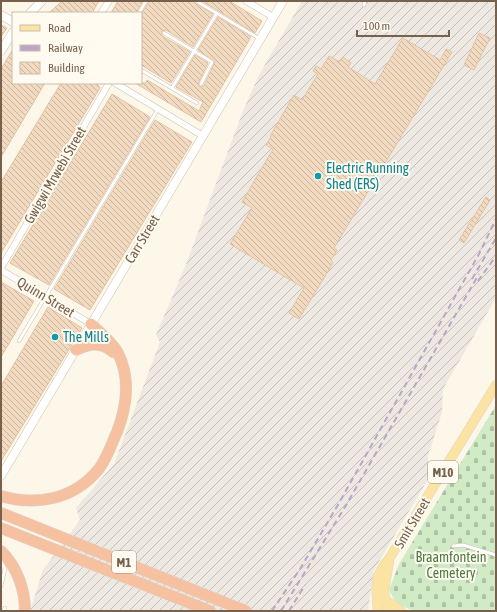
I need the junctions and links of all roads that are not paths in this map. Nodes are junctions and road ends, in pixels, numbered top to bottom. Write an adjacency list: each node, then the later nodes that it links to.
1 (42, 1): 9 (street)
2 (108, 1): 10 (street)
3 (146, 1): 11 (lane)
4 (196, 1): 12 (lane)
5 (246, 1): 14 (street)
6 (283, 1): 14 (street, Carr Street)
7 (365, 1): 8 (lane)
8 (364, 5)
9 (31, 12)
10 (102, 12)
11 (140, 12)
12 (217, 13): 18 (lane); 19 (lane)
13 (1, 15): 15 (street)
14 (271, 16): 18 (street, Carr Street)
15 (12, 21)
16 (164, 33): 19 (lane)
17 (12, 34): 20 (street)
18 (260, 39): 28 (street, Carr Street)
19 (194, 50): 24 (lane); 25 (lane)
20 (1, 51)
21 (142, 71): 25 (lane)
22 (108, 84): 29 (street, Gwigwi Mrwebi Street)
23 (117, 84): 27 (street)
24 (202, 84)
25 (172, 88): 26 (lane)
26 (197, 103)
27 (158, 109): 28 (street); 30 (lane)
28 (203, 136): 31 (street, Carr Street)
29 (1, 269): 30 (street, Quinn Street)
30 (44, 296): 31 (street, Quinn Street); 32 (lane)
31 (91, 324): 33 (street, Carr Street); 34 (highway)
32 (19, 341)
33 (76, 350): 34 (highway); 36 (street, Carr Street)
34 (120, 357): 37 (highway)
35 (496, 385): 43 (main road, Smit Street / M10)
36 (1, 476)
37 (1, 496)
38 (1, 513): 49 (highway, M1)
39 (1, 528): 48 (highway, M1)
40 (453, 546): 42 (lane)
41 (1, 552): 47 (highway)
42 (496, 555)
43 (390, 559): 46 (main road, Smit Street / M10); 50 (main road, Smit Street / M10)
44 (1, 562): 45 (lane)
45 (1, 586)
46 (386, 600): 51 (main road, Smit Street / M10); 52 (main road)
47 (25, 608)
48 (210, 611)
49 (246, 611)
50 (378, 611)
51 (388, 611)
52 (401, 611)

